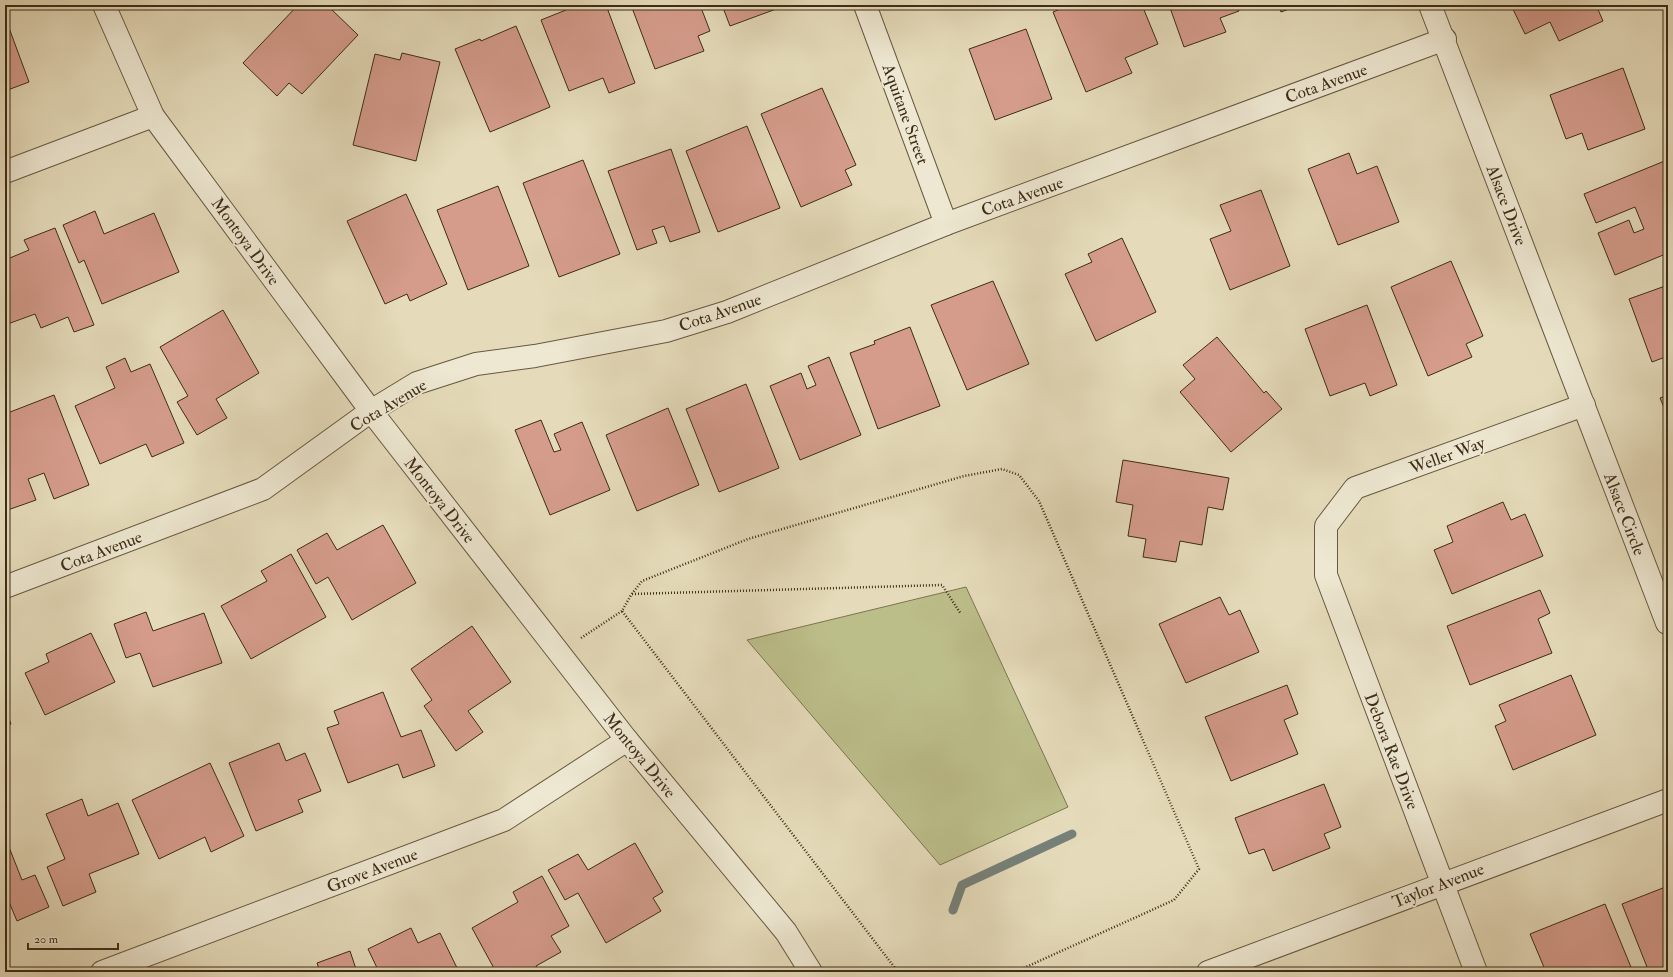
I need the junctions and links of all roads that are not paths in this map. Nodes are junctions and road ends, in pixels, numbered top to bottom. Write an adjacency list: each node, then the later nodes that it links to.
1 (104, 5): 5 (street, Montoya Drive)
2 (866, 5): 7 (street, Aquitane Street)
3 (1430, 5): 4 (street, Alsace Drive)
4 (1444, 39): 7 (street, Cota Avenue); 8 (street, Alsace Drive)
5 (153, 116): 6 (street); 9 (street, Montoya Drive)
6 (5, 172)
7 (946, 224): 9 (street, Cota Avenue)
8 (1584, 405): 10 (street, Weller Way); 12 (street, Alsace Circle)
9 (371, 411): 11 (street, Cota Avenue); 13 (street, Montoya Drive)
10 (1326, 526): 15 (street, Debora Rae Drive)
11 (5, 587)
12 (1667, 623)
13 (628, 740): 16 (street, Grove Avenue); 17 (street, Montoya Drive)
14 (1668, 800): 15 (street, Taylor Avenue)
15 (1441, 884): 18 (street, Taylor Avenue); 19 (street, Debora Rae Drive)
16 (102, 972)
17 (811, 972)
18 (1208, 972)
19 (1476, 972)

